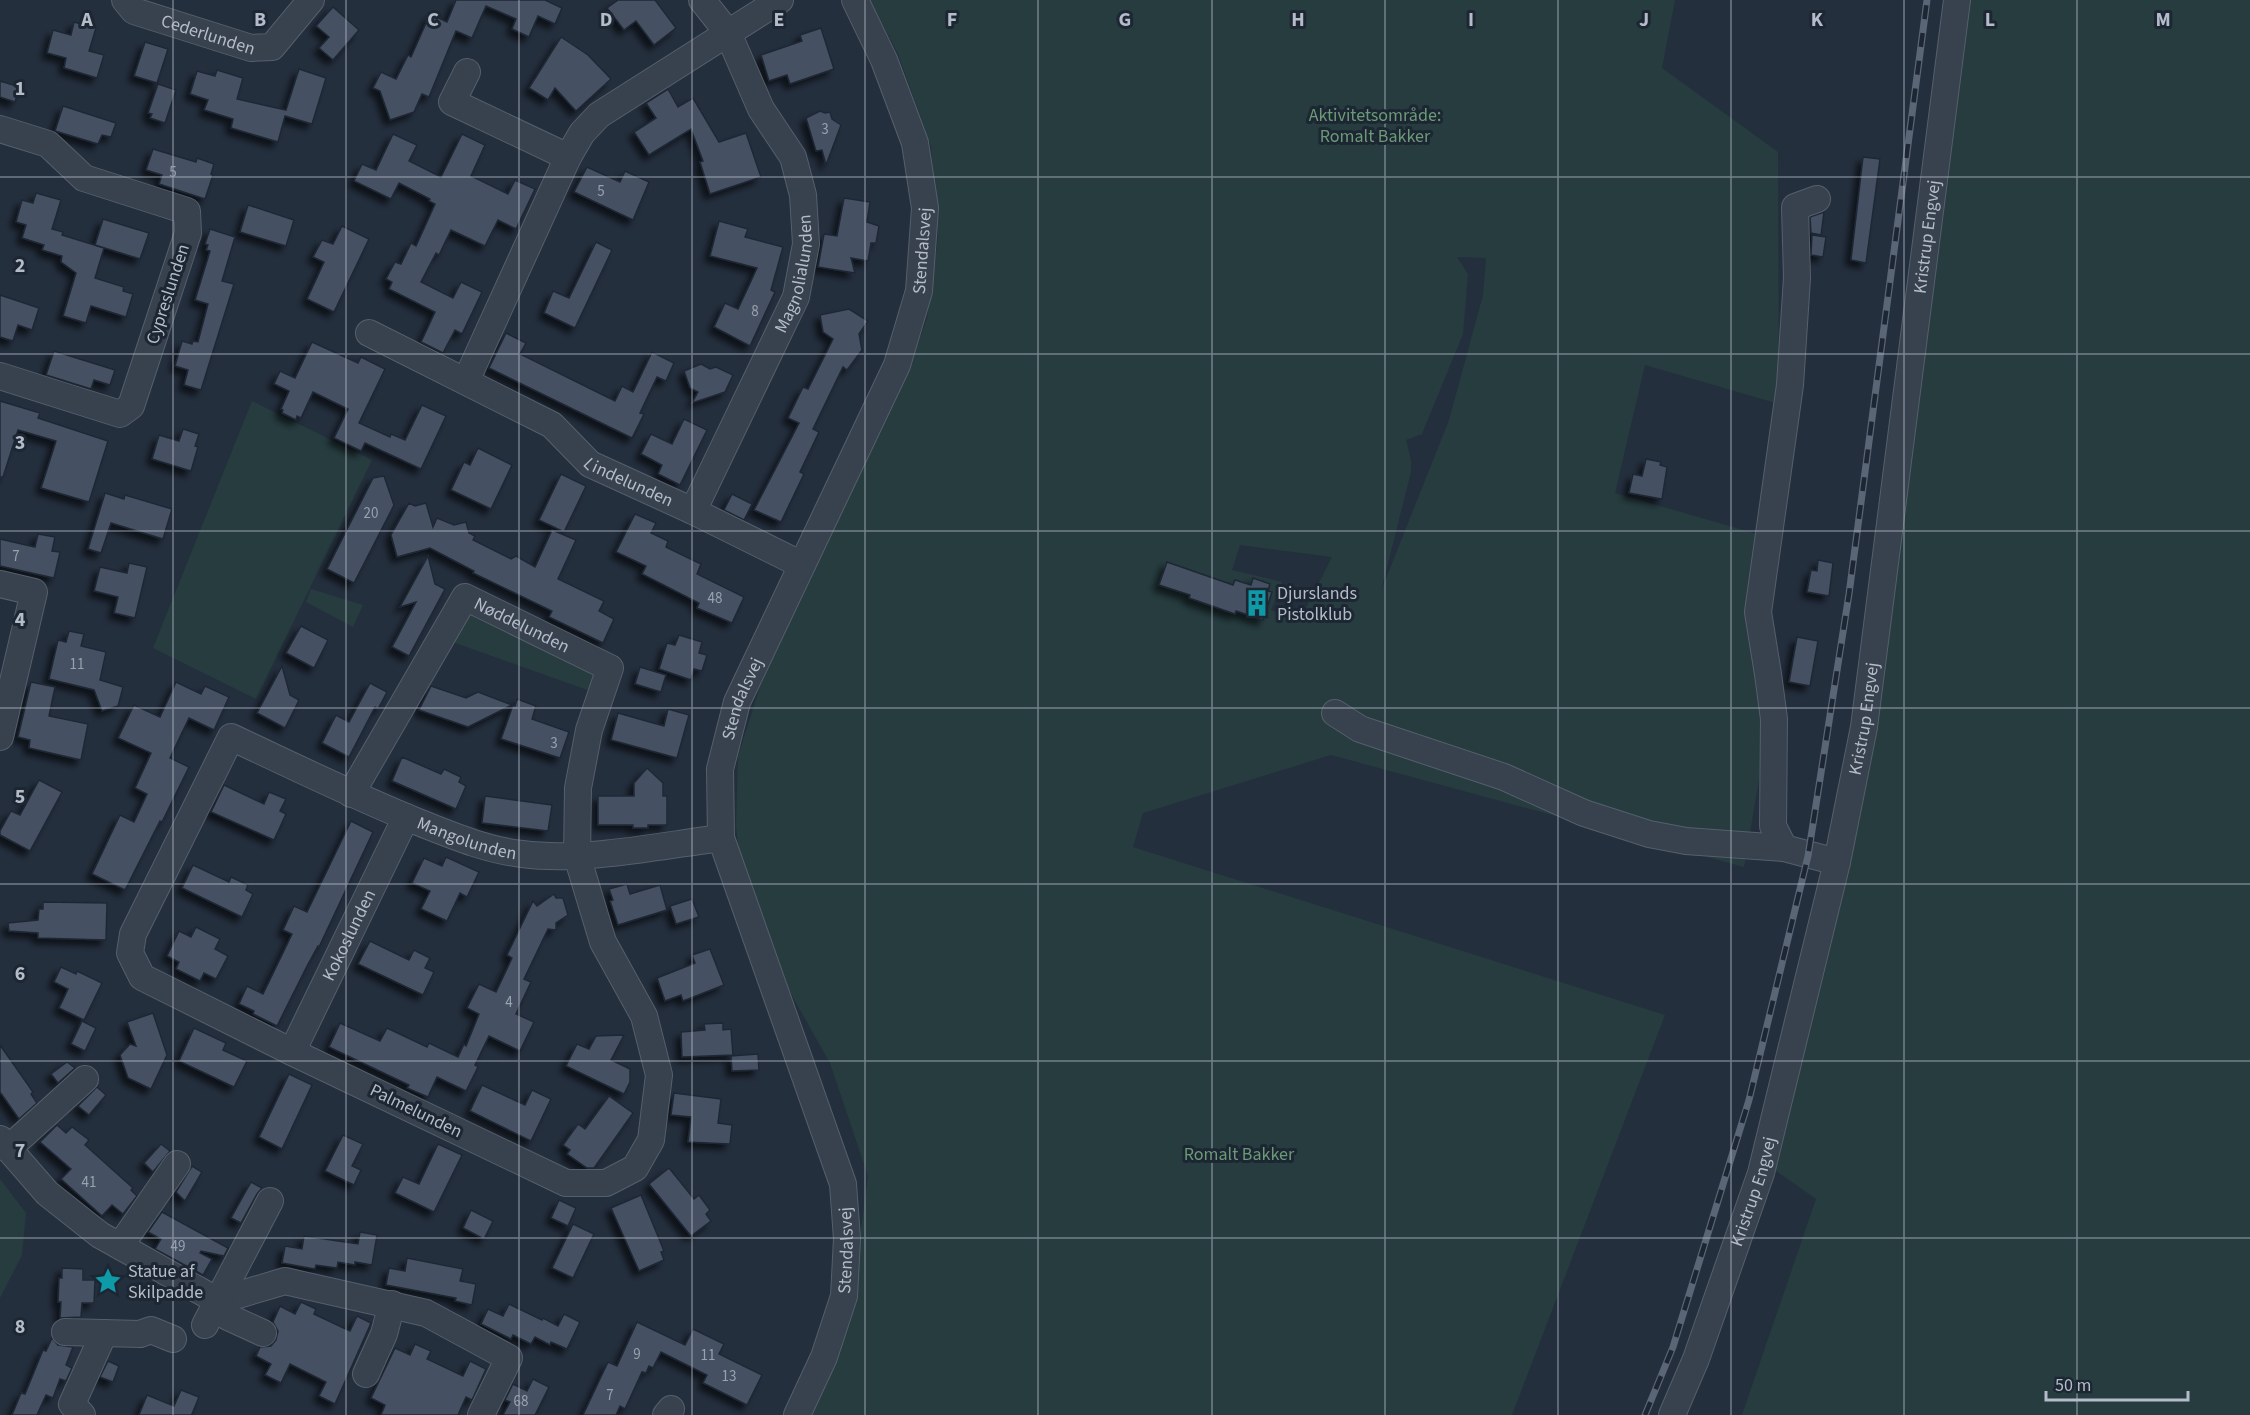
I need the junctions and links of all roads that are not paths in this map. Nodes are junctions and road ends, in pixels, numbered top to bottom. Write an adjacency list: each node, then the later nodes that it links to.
1 (125, 0): 2 (street, Cederlunden)
2 (311, 0)
3 (702, 0): 7 (street)
4 (780, 0): 7 (street)
5 (855, 0): 16 (street, Stendalsvej)
6 (1957, 0): 26 (street, Kristrup Engvej)
7 (728, 33): 10 (street); 15 (street, Magnolialunden)
8 (467, 72): 10 (street)
9 (0, 129): 13 (street, Cypreslunden)
10 (568, 157): 14 (street)
11 (1817, 199): 24 (street)
12 (369, 333): 14 (street, Lindelunden)
13 (0, 376)
14 (466, 381): 15 (street, Lindelunden)
15 (693, 511): 16 (street, Lindelunden)
16 (802, 565): 23 (street, Stendalsvej)
17 (0, 584): 19 (street)
18 (1335, 713): 24 (street)
19 (0, 737)
20 (231, 737): 21 (street, Mangolunden); 27 (street, Palmelunden)
21 (351, 794): 22 (street, Mangolunden); 25 (street, Nøddelunden)
22 (406, 817): 25 (street, Mangolunden); 27 (street, Kokoslunden)
23 (721, 838): 25 (street, Mangolunden); 43 (street, Stendalsvej)
24 (1784, 848): 26 (street)
25 (577, 856): 27 (street, Palmelunden)
26 (1837, 862): 44 (street, Kristrup Engvej)
27 (292, 1052)
28 (85, 1079): 29 (street)
29 (4, 1144): 32 (street)
30 (177, 1164): 32 (street)
31 (270, 1201): 33 (street)
32 (120, 1246): 33 (street)
33 (218, 1301): 34 (street); 35 (street); 38 (street)
34 (392, 1304): 40 (street); 42 (street)
35 (205, 1325)
36 (65, 1332): 37 (street)
37 (104, 1333): 39 (street); 41 (street)
38 (263, 1333)
39 (174, 1339)
40 (366, 1374)
41 (82, 1415)
42 (481, 1415)
43 (797, 1415)
44 (1672, 1415)

